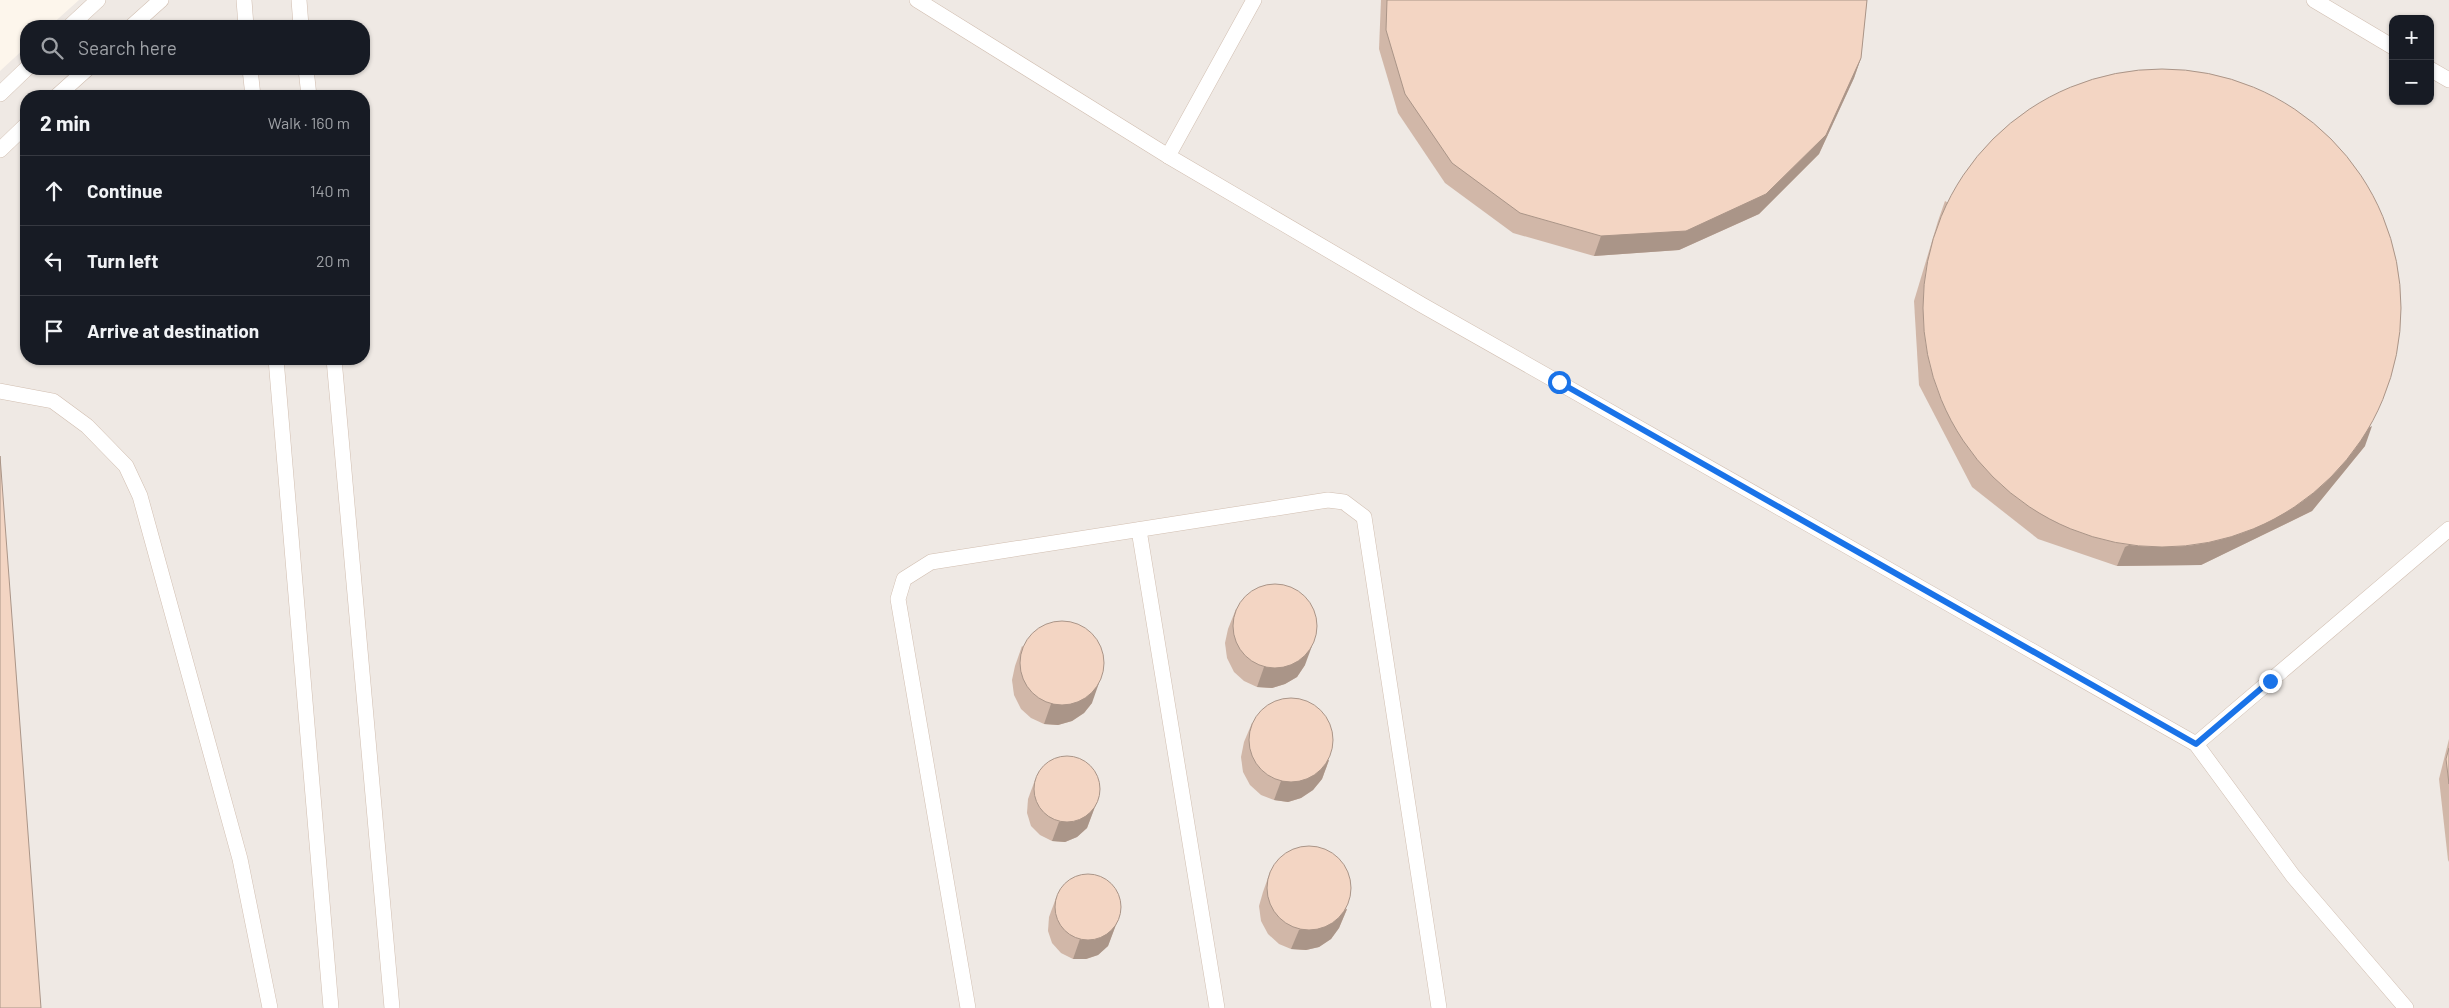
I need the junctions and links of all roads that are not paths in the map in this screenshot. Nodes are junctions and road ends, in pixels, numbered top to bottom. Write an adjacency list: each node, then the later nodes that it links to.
1 (98, 0): 8 (lane)
2 (161, 0): 9 (lane)
3 (244, 0): 10 (lane)
4 (299, 0): 11 (lane)
5 (917, 0): 25 (lane)
6 (1254, 0): 25 (lane)
7 (2314, 0): 12 (lane)
8 (76, 20)
9 (139, 20)
10 (246, 20)
11 (301, 20)
12 (2389, 45)
13 (2434, 71): 18 (lane)
14 (20, 75): 22 (lane)
15 (80, 75): 19 (lane)
16 (250, 75): 20 (lane)
17 (307, 75): 21 (lane)
18 (2449, 80)
19 (64, 90)
20 (252, 90)
21 (308, 90)
22 (0, 94)
23 (20, 131): 24 (lane)
24 (0, 150)
25 (1168, 156): 31 (lane)
26 (277, 365): 33 (lane)
27 (335, 365): 34 (lane)
28 (0, 391): 32 (lane)
29 (2449, 529): 31 (lane)
30 (1139, 530): 35 (lane); 36 (lane); 37 (lane)
31 (2196, 744): 38 (lane)
32 (270, 1008)
33 (331, 1008)
34 (392, 1008)
35 (968, 1008)
36 (1217, 1008)
37 (1439, 1008)
38 (2406, 1008)

